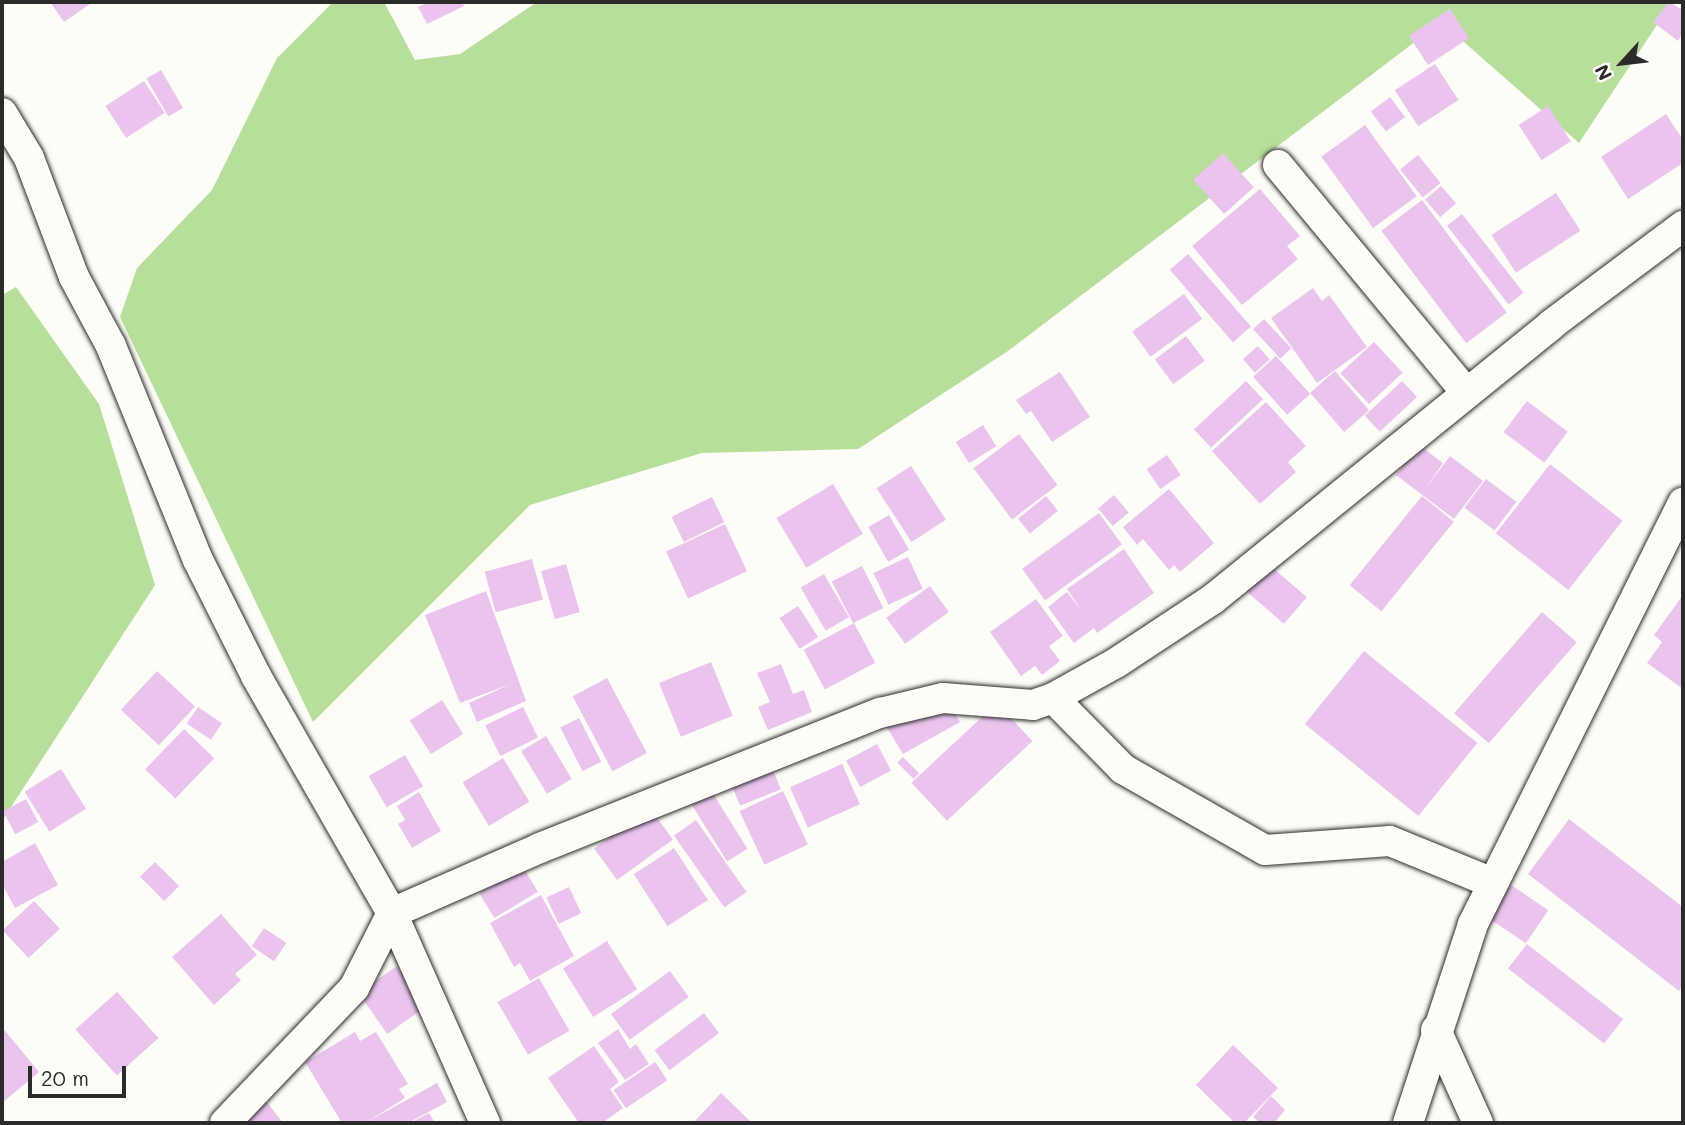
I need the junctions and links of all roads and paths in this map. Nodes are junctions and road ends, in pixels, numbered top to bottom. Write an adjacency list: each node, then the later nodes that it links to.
1 (2, 113): 8 (street)
2 (1278, 165): 4 (street)
3 (1683, 226): 4 (street)
4 (1466, 392): 6 (street)
5 (1683, 502): 7 (street)
6 (1053, 698): 7 (street); 8 (street)
7 (1493, 883): 9 (street)
8 (392, 912): 10 (street); 11 (street)
9 (1436, 1030): 12 (street); 13 (street)
10 (225, 1123)
11 (485, 1123)
12 (1408, 1123)
13 (1478, 1123)

